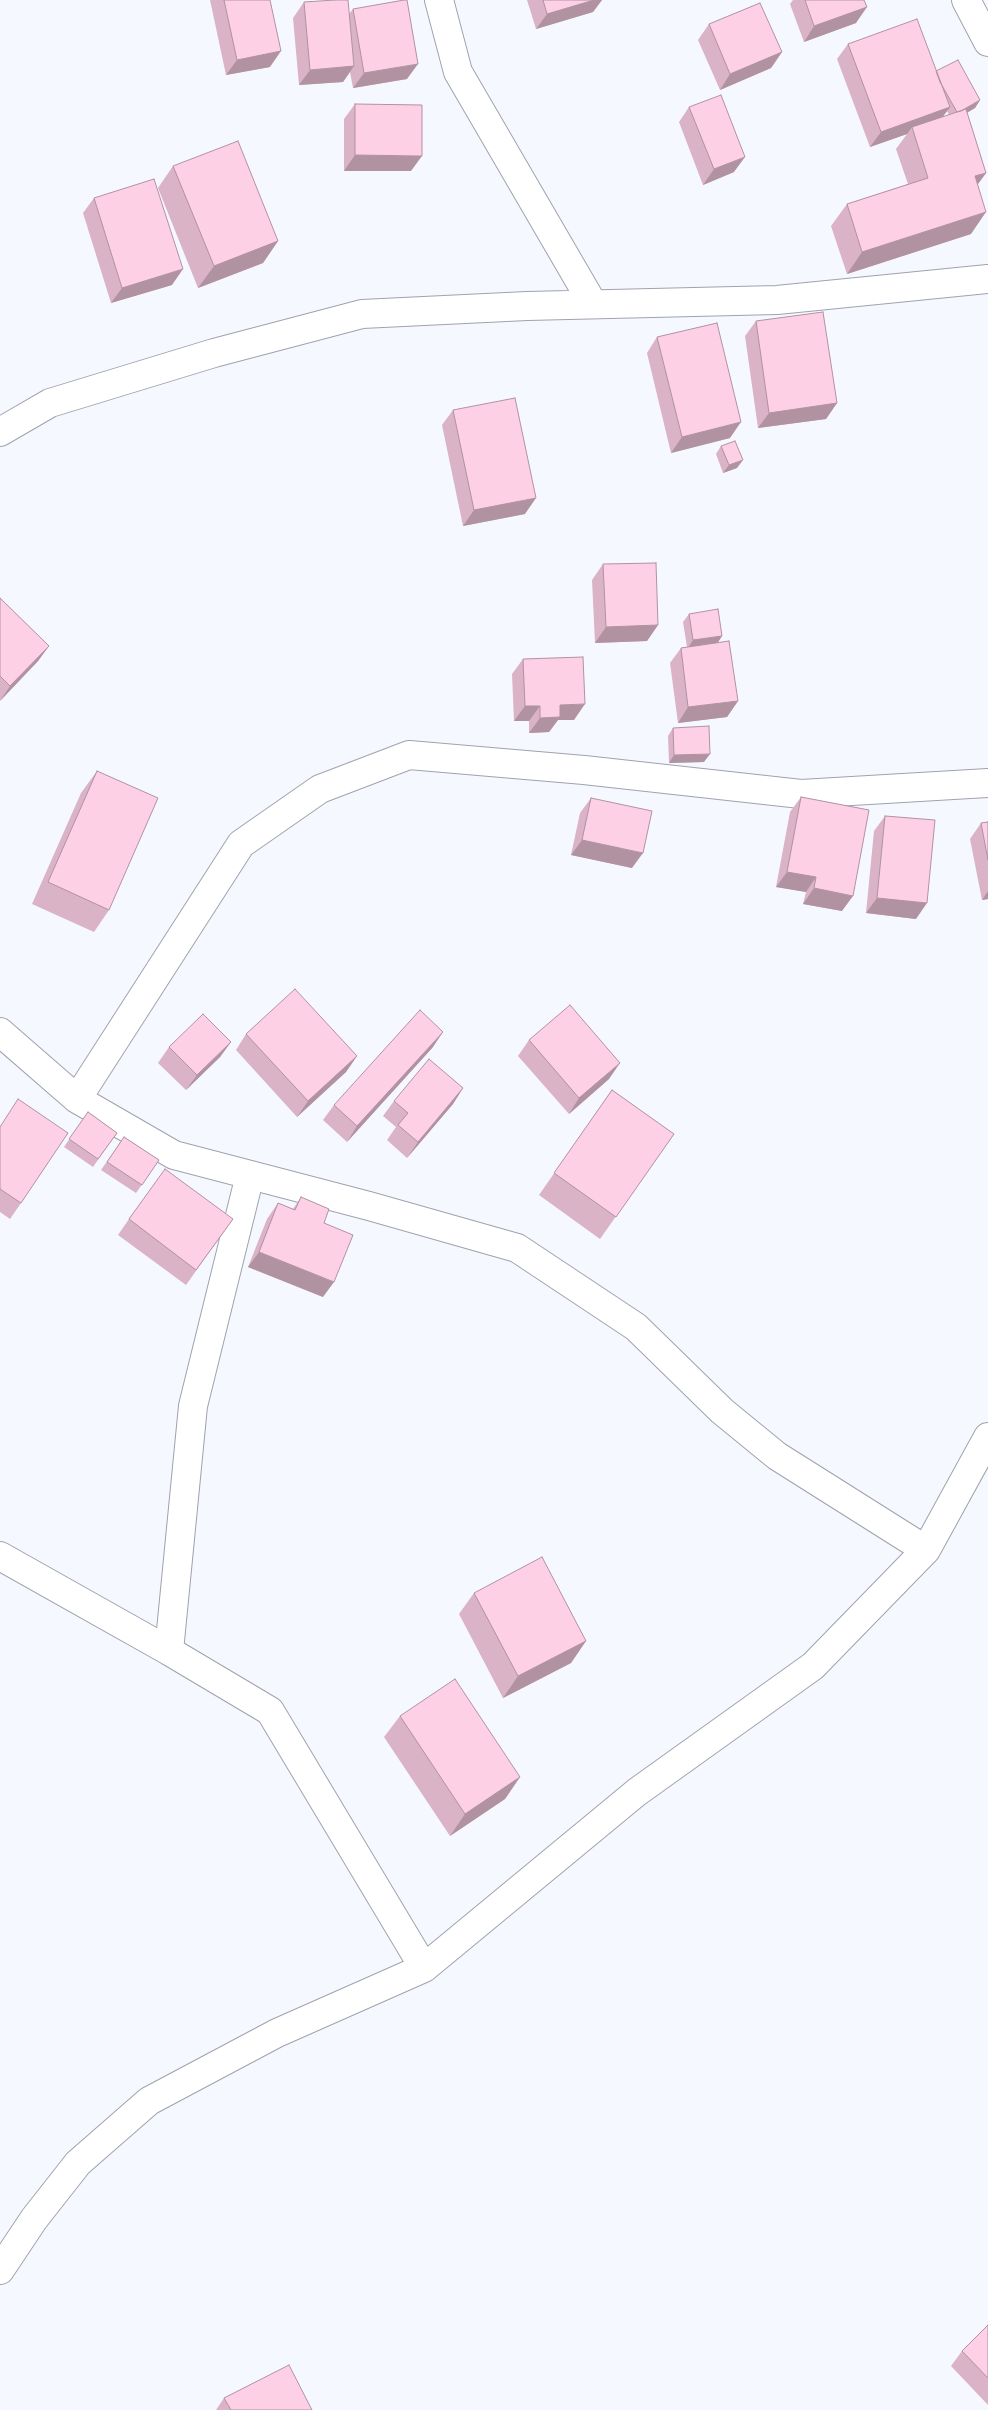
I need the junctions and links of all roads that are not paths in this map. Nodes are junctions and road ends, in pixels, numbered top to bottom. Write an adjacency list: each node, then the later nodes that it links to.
1 (439, 0): 5 (street)
2 (966, 0): 3 (street)
3 (988, 42)
4 (988, 280): 5 (street)
5 (593, 304): 6 (street)
6 (0, 432)
7 (988, 783): 9 (street)
8 (0, 1032): 9 (street)
9 (77, 1099): 10 (street)
10 (250, 1175): 12 (street); 14 (street)
11 (988, 1437): 12 (street)
12 (926, 1550): 15 (street)
13 (0, 1556): 14 (street)
14 (169, 1651): 15 (street)
15 (424, 1968): 16 (street)
16 (0, 2270)

